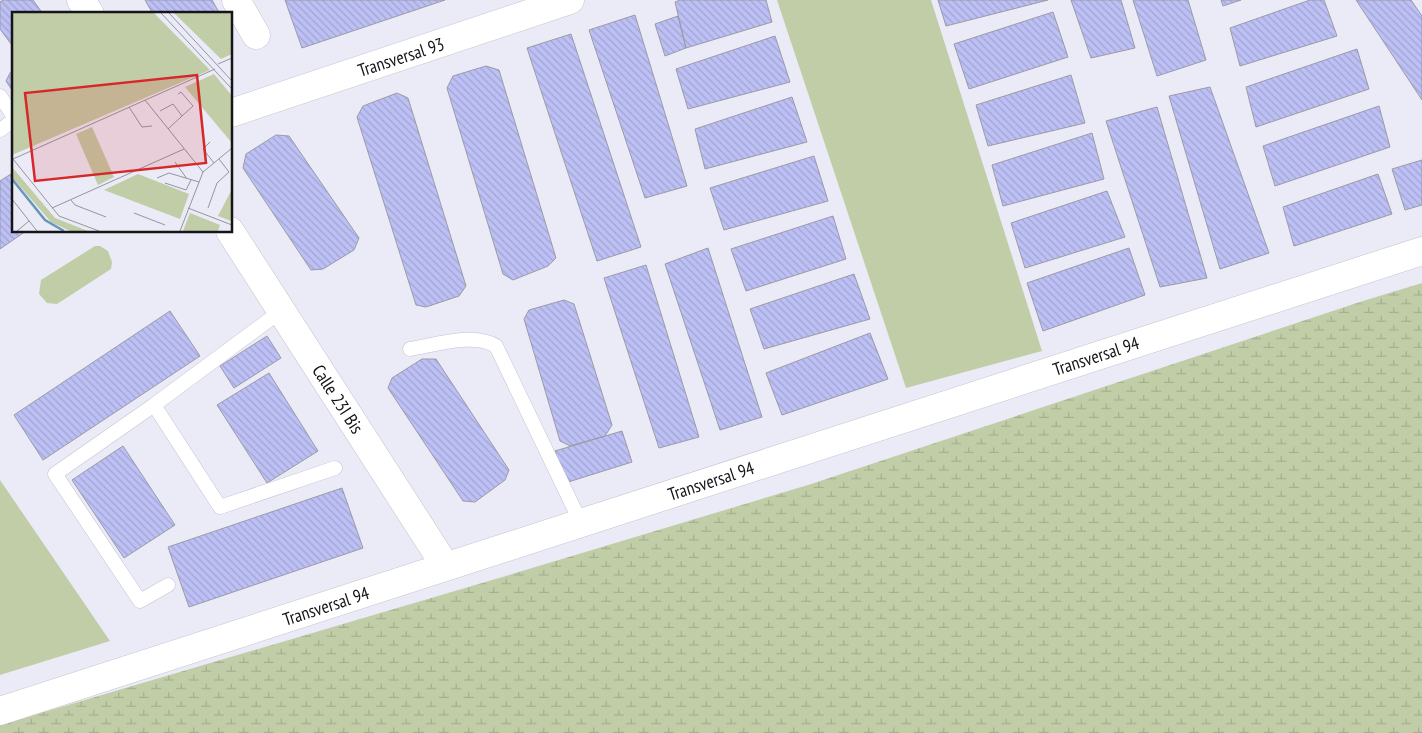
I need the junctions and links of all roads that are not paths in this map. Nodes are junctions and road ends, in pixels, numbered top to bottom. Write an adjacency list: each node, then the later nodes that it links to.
1 (81, 0): 4 (street)
2 (236, 0): 5 (street)
3 (570, 0): 7 (street, Transversal 93)
4 (89, 12)
5 (256, 35)
6 (0, 96): 8 (lane)
7 (232, 113)
8 (12, 115)
9 (12, 120): 10 (lane)
10 (0, 130)
11 (231, 232): 13 (street, Calle 23I Bis)
12 (1422, 251): 17 (street, Transversal 94)
13 (281, 311): 15 (lane); 18 (street, Calle 23I Bis)
14 (410, 349): 17 (lane)
15 (154, 405): 16 (lane); 19 (lane)
16 (335, 468)
17 (581, 523): 18 (street, Transversal 94)
18 (446, 567): 20 (street, Transversal 94)
19 (168, 586)
20 (0, 710)

